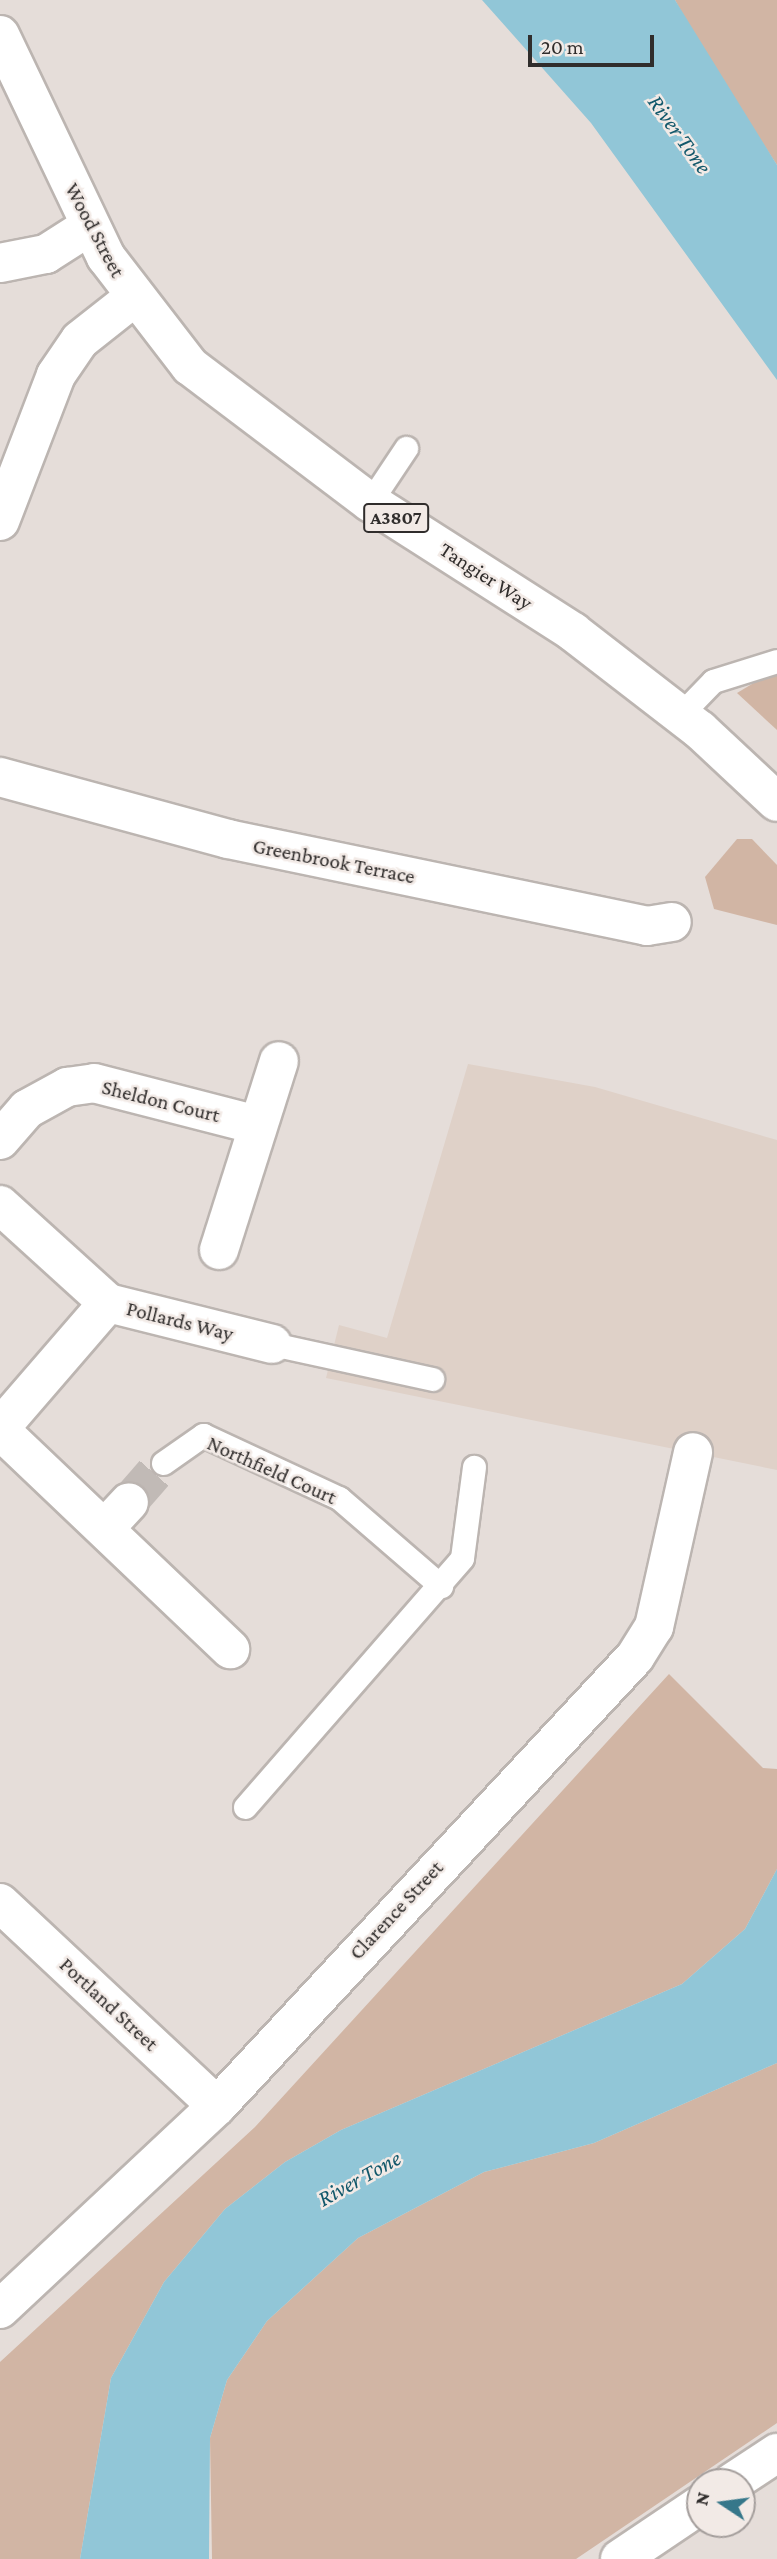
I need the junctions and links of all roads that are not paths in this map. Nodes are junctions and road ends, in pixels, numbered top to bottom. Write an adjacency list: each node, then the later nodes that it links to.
1 (0, 35): 2 (street, Wood Street / A3807)
2 (90, 226): 3 (street); 4 (street, Wood Street / A3807)
3 (0, 263)
4 (132, 299): 6 (street, Tangier Way / A3807); 7 (street, Wood Street)
5 (406, 448): 6 (lane)
6 (370, 502): 9 (street, Tangier Way / A3807)
7 (0, 521)
8 (777, 661): 9 (lane)
9 (680, 715): 11 (street, Tangier Way / A3807)
10 (0, 776): 12 (street, Greenbrook Terrace)
11 (777, 802)
12 (672, 922)
13 (279, 1061): 14 (street)
14 (257, 1125): 15 (street, Sheldon Court); 17 (street)
15 (0, 1140)
16 (1, 1208): 18 (street, Pollards Way)
17 (219, 1250)
18 (108, 1303): 19 (street, Pollards Way); 21 (street)
19 (272, 1344): 20 (lane)
20 (432, 1379)
21 (0, 1429): 26 (street)
22 (693, 1452): 29 (street, Clarence Street)
23 (163, 1463): 25 (lane, Northfield Court)
24 (474, 1466): 25 (lane)
25 (441, 1586): 27 (lane)
26 (230, 1649)
27 (245, 1807)
28 (0, 1903): 29 (street, Portland Street)
29 (217, 2106): 30 (street, Clarence Street)
30 (0, 2309)
31 (777, 2453): 32 (street)
32 (754, 2468)
33 (686, 2514): 34 (street)
34 (620, 2559)

